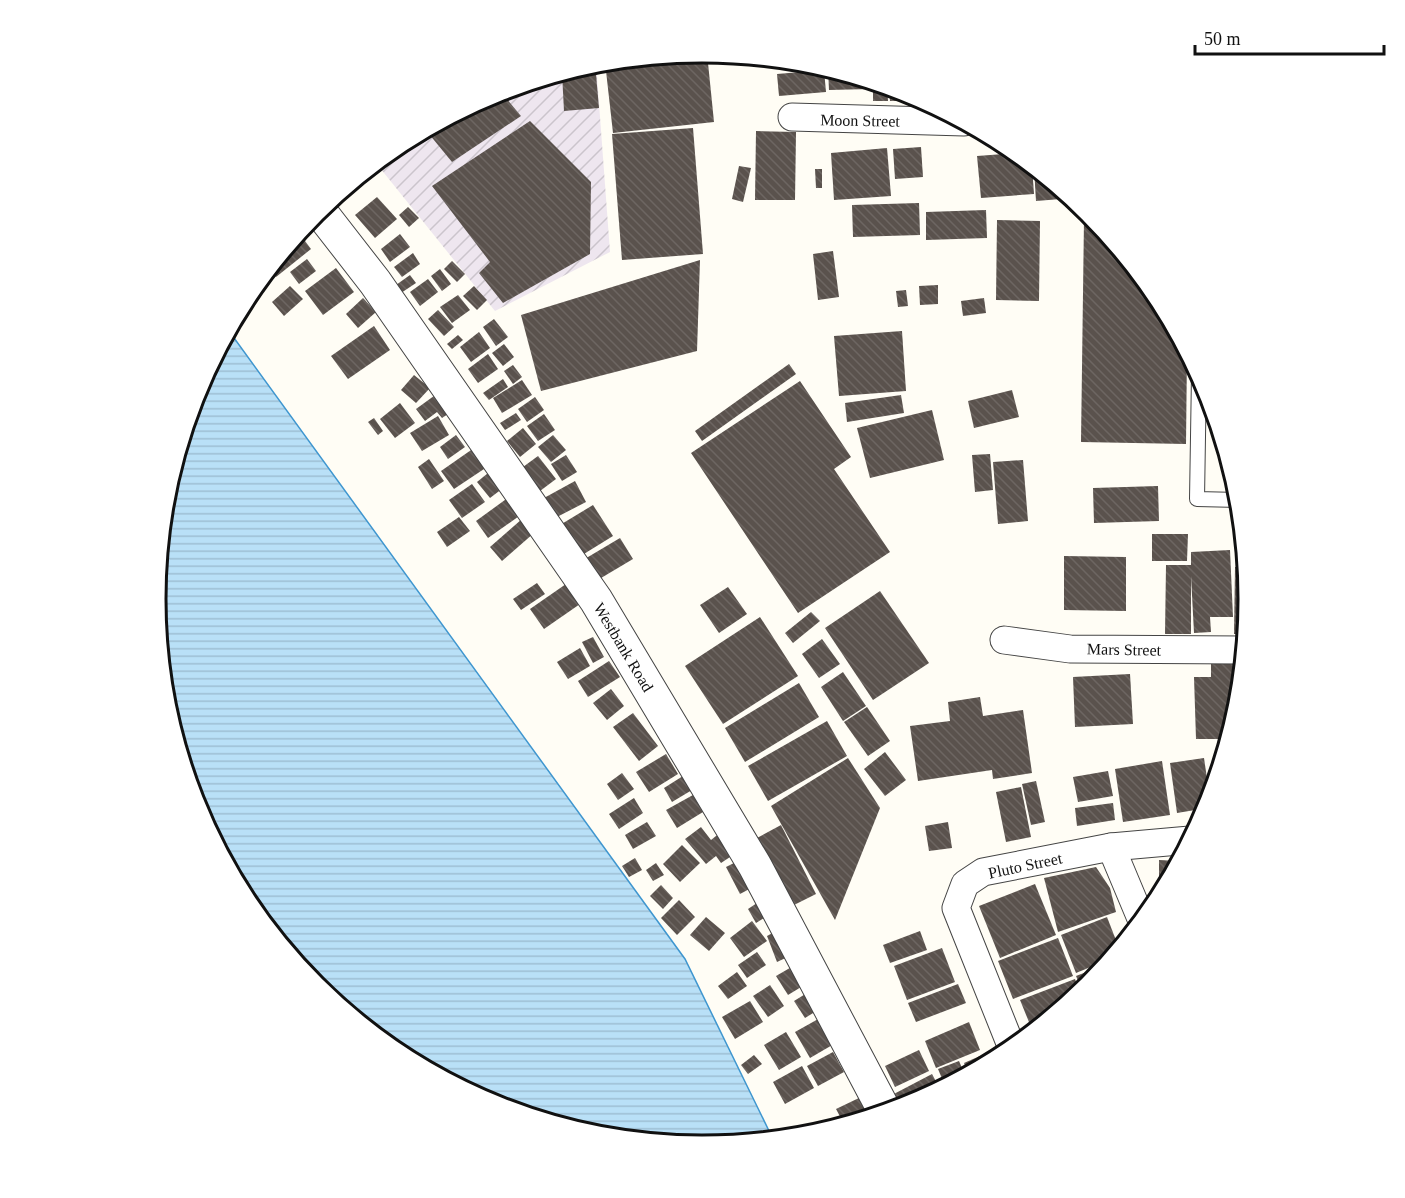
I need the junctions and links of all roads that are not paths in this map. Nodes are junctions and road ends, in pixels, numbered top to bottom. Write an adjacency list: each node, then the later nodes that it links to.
1 (792, 117): 2 (street, Moon Street)
2 (946, 121)
3 (325, 218): 12 (street, Westbank Road)
4 (1199, 396): 5 (lane)
5 (1229, 500)
6 (1004, 640): 7 (street, Mars Street)
7 (1236, 650)
8 (1181, 841): 9 (street, Pluto Street)
9 (1111, 847): 10 (street); 11 (street, Pluto Street)
10 (1138, 911)
11 (1008, 1039)
12 (881, 1105)

